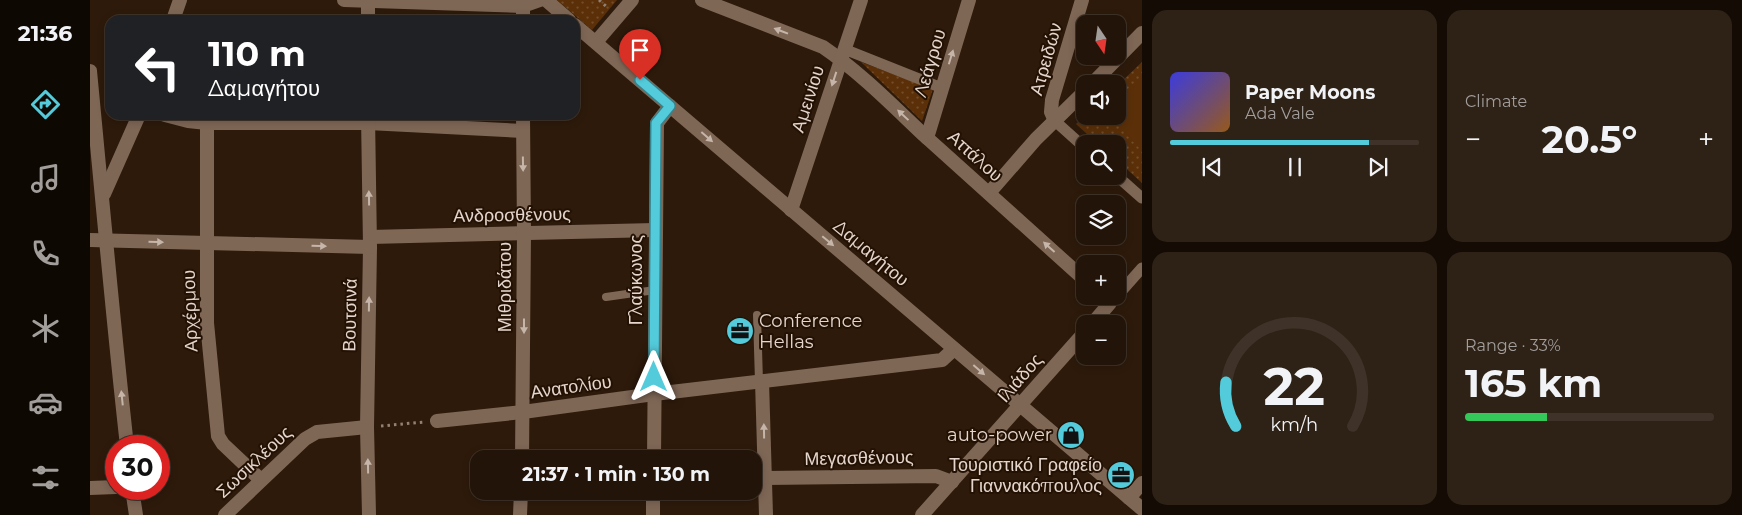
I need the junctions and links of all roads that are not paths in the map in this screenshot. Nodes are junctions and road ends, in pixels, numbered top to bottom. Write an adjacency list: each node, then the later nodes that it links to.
1 (180, 0): 12 (street)
2 (344, 0): 3 (street)
3 (368, 0): 11 (street); 13 (street)
4 (540, 0): 11 (street)
5 (546, 0): 14 (street)
6 (632, 0): 17 (street)
7 (702, 0): 18 (street, Αττάλου, one-way to 7)
8 (861, 0): 18 (street, Αμεινίου)
9 (969, 0): 21 (street, Λεάγρου, one-way to 9)
10 (1082, 0): 30 (street, Ατρειδών)
11 (523, 13)
12 (175, 15)
13 (368, 15)
14 (563, 15)
15 (580, 29): 17 (street, Δαμαγήτου)
16 (1142, 34): 20 (street)
17 (596, 42): 23 (street, Δαμαγήτου)
18 (842, 54): 21 (street); 33 (street, Αττάλου, one-way to 18); 39 (street, Αμεινίου, one-way to 39)
19 (90, 71): 37 (street)
20 (1101, 75)
21 (942, 88): 33 (street, Λεάγρου)
22 (1076, 100): 30 (street)
23 (670, 106): 39 (street, Δαμαγήτου, one-way to 39); 40 (street, Γλαύκωνος)
24 (136, 120): 37 (street)
25 (184, 120): 31 (street)
26 (328, 120): 31 (street)
27 (368, 120): 44 (street, Βουτσινά, one-way to 27)
28 (381, 120): 32 (street)
29 (523, 120): 32 (street, Μιθριδάτου)
30 (1055, 121): 34 (street); 36 (street, Ατρειδών)
31 (207, 123): 45 (street, Αρχέρμου)
32 (523, 131): 41 (street, Μιθριδάτου, one-way to 41)
33 (927, 138): 36 (street, Αττάλου)
34 (1076, 140)
35 (1126, 184): 38 (street)
36 (989, 193): 47 (street, Αττάλου, one-way to 36)
37 (102, 197): 43 (street)
38 (1142, 198)
39 (791, 210): 55 (street, Δαμαγήτου, one-way to 55)
40 (655, 230): 41 (street, Ανδροσθένους); 49 (street, Γλαύκωνος)
41 (524, 234): 44 (street, Ανδροσθένους); 59 (street, Μιθριδάτου, one-way to 59)
42 (90, 240): 43 (street, Ανδροσθένους)
43 (108, 241): 45 (street, Ανδροσθένους, one-way to 45); 62 (street, one-way to 43)
44 (370, 242): 45 (street, Ανδροσθένους, one-way to 44); 61 (street, Βουτσινά, one-way to 44)
45 (207, 243): 66 (street, Αρχέρμου)
46 (1142, 268): 48 (street)
47 (1076, 272)
48 (1126, 284)
49 (655, 290): 50 (lane); 57 (street, Γλαύκωνος)
50 (606, 297)
51 (1107, 305): 53 (street)
52 (757, 315): 56 (lane)
53 (1099, 315)
54 (1076, 342): 58 (street, Ιλιάδος)
55 (954, 349): 56 (street, Ανατολίου); 58 (street, Δαμαγήτου, one-way to 58)
56 (761, 381): 57 (street, Ανατολίου); 65 (street, one-way to 56)
57 (654, 394): 59 (street, Ανατολίου); 64 (street, Γλαύκωνος)
58 (1021, 406): 67 (street, Ιλιάδος); 71 (street, Δαμαγήτου)
59 (523, 412): 60 (street, Ανατολίου); 63 (street, Μιθριδάτου)
60 (437, 421)
61 (368, 427): 66 (street, Σωσικλέους); 78 (street, Βουτσινά, one-way to 61)
62 (126, 435)
63 (522, 450)
64 (654, 450)
65 (765, 478): 67 (street, Μεγασθένους); 81 (street)
66 (261, 480): 77 (street, Σωσικλέους)
67 (952, 482): 82 (street, Ιλιάδος)
68 (1142, 483): 71 (street)
69 (105, 487): 70 (street)
70 (90, 488)
71 (1129, 498): 75 (street, Δαμαγήτου)
72 (134, 500): 76 (street)
73 (521, 500): 79 (street)
74 (653, 500): 80 (street)
75 (1142, 509)
76 (136, 515)
77 (225, 515)
78 (369, 515)
79 (520, 515)
80 (653, 515)
81 (766, 515)
82 (923, 515)

